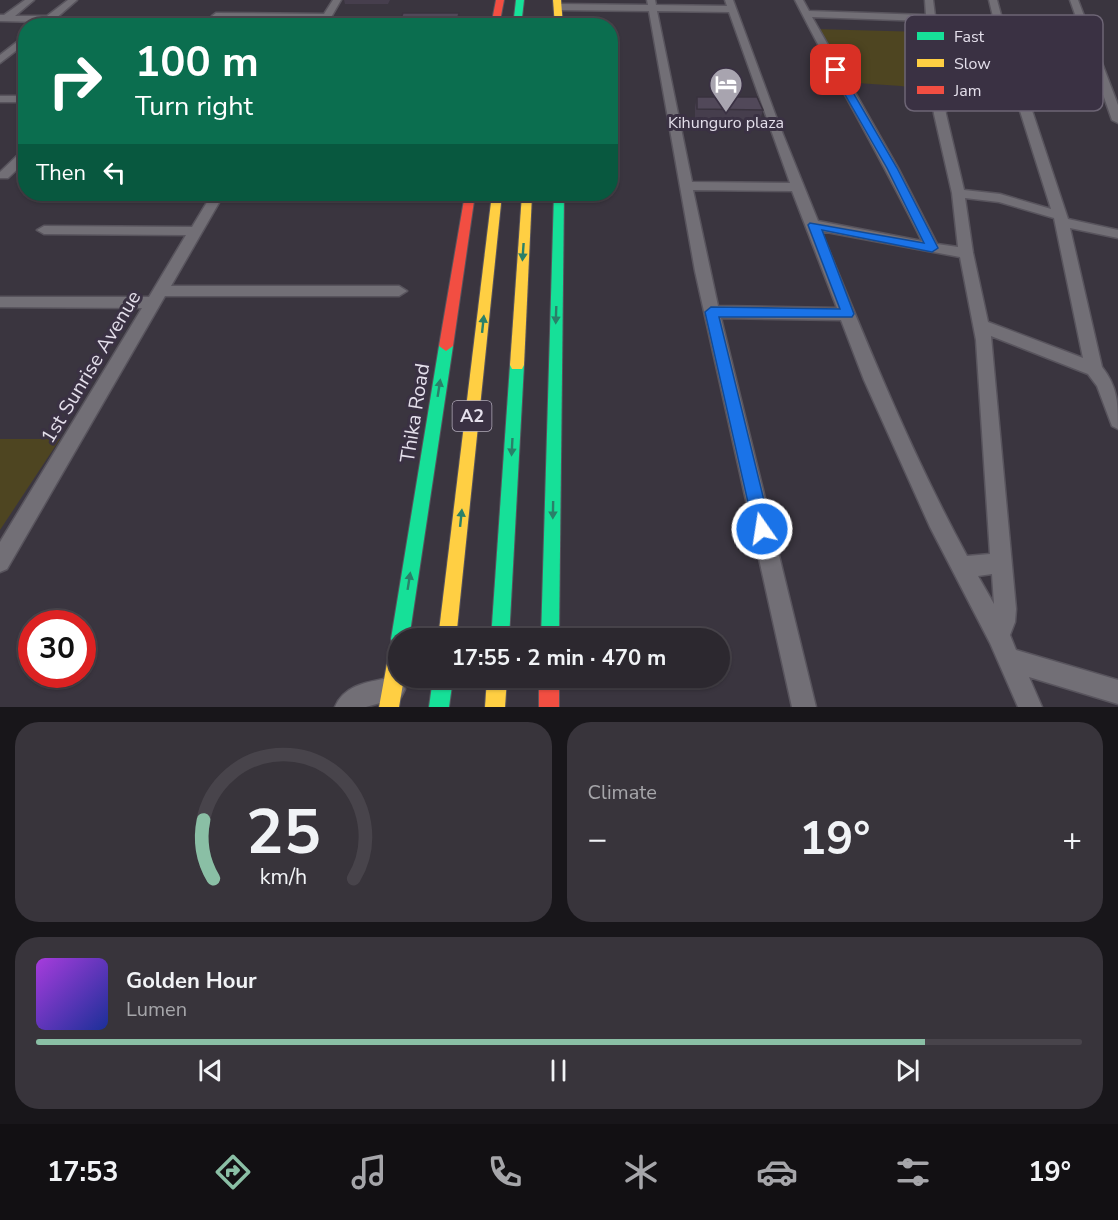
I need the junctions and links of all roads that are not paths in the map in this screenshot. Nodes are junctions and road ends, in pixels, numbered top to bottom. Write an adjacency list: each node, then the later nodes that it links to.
1 (30, 0): 24 (street)
2 (73, 0): 19 (street)
3 (337, 0): 21 (street)
4 (500, 0): 22 (main road)
5 (520, 0): 23 (main road)
6 (799, 0): 13 (street)
7 (929, 0): 14 (street)
8 (993, 0): 15 (street)
9 (1074, 0): 16 (street)
10 (558, 4): 11 (street)
11 (651, 4): 12 (street); 38 (street)
12 (731, 4): 39 (street)
13 (805, 14): 18 (street); 51 (street)
14 (930, 15)
15 (997, 15)
16 (1080, 15)
17 (216, 16): 20 (street)
18 (905, 17)
19 (50, 18)
20 (259, 18)
21 (326, 18)
22 (497, 18)
23 (518, 18)
24 (2, 20): 25 (street)
25 (18, 20)
26 (18, 44): 27 (street)
27 (10, 51): 28 (street); 29 (street)
28 (18, 51)
29 (0, 60)
30 (1103, 78): 35 (street)
31 (0, 99): 32 (street)
32 (18, 99)
33 (940, 111): 40 (street)
34 (1025, 111): 46 (street)
35 (1118, 120)
36 (18, 162): 37 (street)
37 (4, 175)
38 (685, 186): 39 (street); 56 (street)
39 (799, 187): 47 (street)
40 (958, 193): 46 (street); 52 (street)
41 (214, 201): 49 (street, 1st Sunrise Avenue)
42 (469, 201): 65 (main road, Thika Road, one-way to 42)
43 (496, 201): 66 (main road, A2, one-way to 43)
44 (527, 201): 67 (main road, A2, one-way to 67)
45 (559, 201): 68 (main road, one-way to 68)
46 (1061, 219): 50 (street); 59 (street)
47 (814, 225): 51 (street); 57 (street)
48 (44, 230): 49 (street)
49 (196, 231): 54 (street, 1st Sunrise Avenue)
50 (1118, 234)
51 (932, 248): 52 (street)
52 (966, 253): 58 (street)
53 (399, 291): 54 (street)
54 (157, 297): 55 (street); 62 (street, 1st Sunrise Avenue)
55 (0, 302)
56 (711, 312): 57 (street); 80 (street)
57 (848, 314): 64 (street)
58 (981, 326): 59 (street); 63 (street)
59 (1094, 369): 60 (street)
60 (1112, 384): 61 (street)
61 (1118, 421)
62 (0, 562)
63 (1002, 563): 64 (street); 69 (street)
64 (960, 567): 69 (street)
65 (402, 628)
66 (448, 628)
67 (501, 628)
68 (550, 628)
69 (998, 635): 70 (street)
70 (1009, 659): 74 (street); 81 (street)
71 (441, 688): 77 (main road)
72 (496, 688): 78 (main road)
73 (549, 688): 79 (main road)
74 (1118, 692)
75 (391, 698): 76 (street)
76 (347, 707)
77 (439, 707)
78 (495, 707)
79 (549, 707)
80 (804, 707)
81 (1030, 707)

